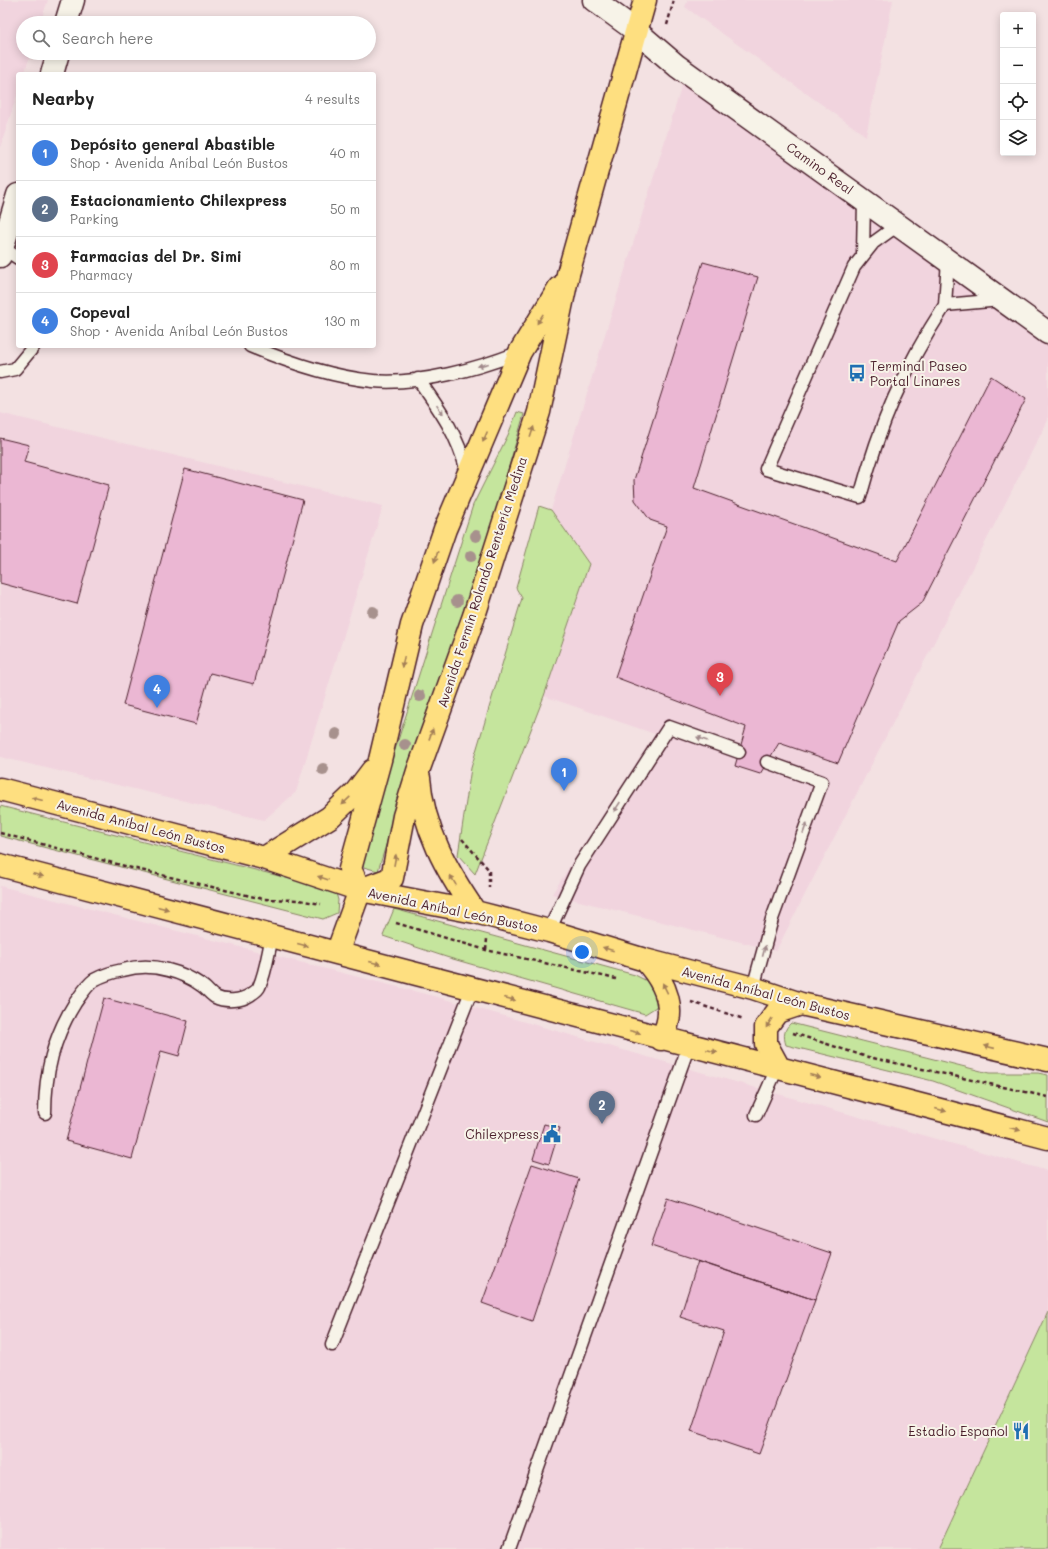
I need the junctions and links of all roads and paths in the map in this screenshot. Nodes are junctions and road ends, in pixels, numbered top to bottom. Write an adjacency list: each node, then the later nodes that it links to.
1 (73, 0): 4 (street)
2 (594, 0): 5 (street, Camino Real)
3 (644, 0): 5 (main road, Avenida Fermín Rolando Rentería Medina)
4 (68, 16)
5 (635, 30): 8 (street, Camino Real); 14 (main road, Avenida Fermín Rolando Rentería Medina)
6 (56, 60): 7 (street)
7 (53, 72)
8 (864, 200): 10 (street, Camino Real); 12 (lane)
9 (16, 206): 11 (street)
10 (898, 225): 12 (lane); 13 (street, Camino Real)
11 (7, 254)
12 (863, 254): 16 (lane)
13 (948, 260): 15 (street, Camino Real); 16 (lane)
14 (568, 274): 20 (main road, Avenida Fermín Rolando Rentería Medina, one-way to 20); 27 (main road, Avenida Fermín Rolando Rentería Medina, one-way to 14)
15 (1003, 300): 16 (lane); 17 (street, Camino Real)
16 (945, 305)
17 (1048, 333)
18 (32, 348): 21 (lane)
19 (255, 348): 22 (lane)
20 (520, 352): 22 (lane, one-way to 22); 23 (main road, Avenida Fermín Rolando Rentería Medina, one-way to 23)
21 (0, 372)
22 (418, 379): 23 (lane, one-way to 23)
23 (468, 477): 25 (main road, Avenida Fermín Rolando Rentería Medina, one-way to 25)
24 (739, 752): 36 (lane, one-way to 36)
25 (380, 760): 30 (main road, one-way to 30); 32 (main road, Avenida Fermín Rolando Rentería Medina)
26 (767, 762): 41 (lane, one-way to 26)
27 (418, 771): 32 (main road, Avenida Fermín Rolando Rentería Medina, one-way to 27); 34 (main road, one-way to 27)
28 (0, 789): 30 (main road, Avenida Aníbal León Bustos, one-way to 28)
29 (0, 833): 33 (path)
30 (264, 858): 32 (main road, Avenida Aníbal León Bustos, one-way to 30)
31 (0, 865): 37 (main road, one-way to 37)
32 (360, 890): 33 (main road); 34 (main road, Avenida Aníbal León Bustos)
33 (353, 911): 38 (main road)
34 (475, 912): 36 (main road, Avenida Aníbal León Bustos)
35 (395, 923): 40 (path)
36 (549, 931): 39 (main road, Avenida Aníbal León Bustos, one-way to 36)
37 (272, 937): 38 (main road, one-way to 38); 51 (lane)
38 (337, 953): 42 (main road, one-way to 42)
39 (645, 960): 41 (main road, Avenida Aníbal León Bustos); 43 (main road, one-way to 39)
40 (622, 980)
41 (753, 988): 44 (main road, Avenida Aníbal León Bustos)
42 (472, 989): 46 (main road, one-way to 46); 54 (lane)
43 (668, 994): 45 (path); 46 (main road)
44 (801, 1004): 45 (main road, one-way to 45); 48 (main road, Avenida Aníbal León Bustos, one-way to 44)
45 (766, 1027): 49 (main road); 50 (path)
46 (661, 1039): 47 (main road)
47 (689, 1045): 49 (main road, one-way to 49); 55 (lane)
48 (1048, 1060)
49 (778, 1066): 52 (lane); 53 (main road, one-way to 53)
50 (1048, 1097)
51 (46, 1113)
52 (756, 1115)
53 (1048, 1138)
54 (332, 1345)
55 (509, 1549)

